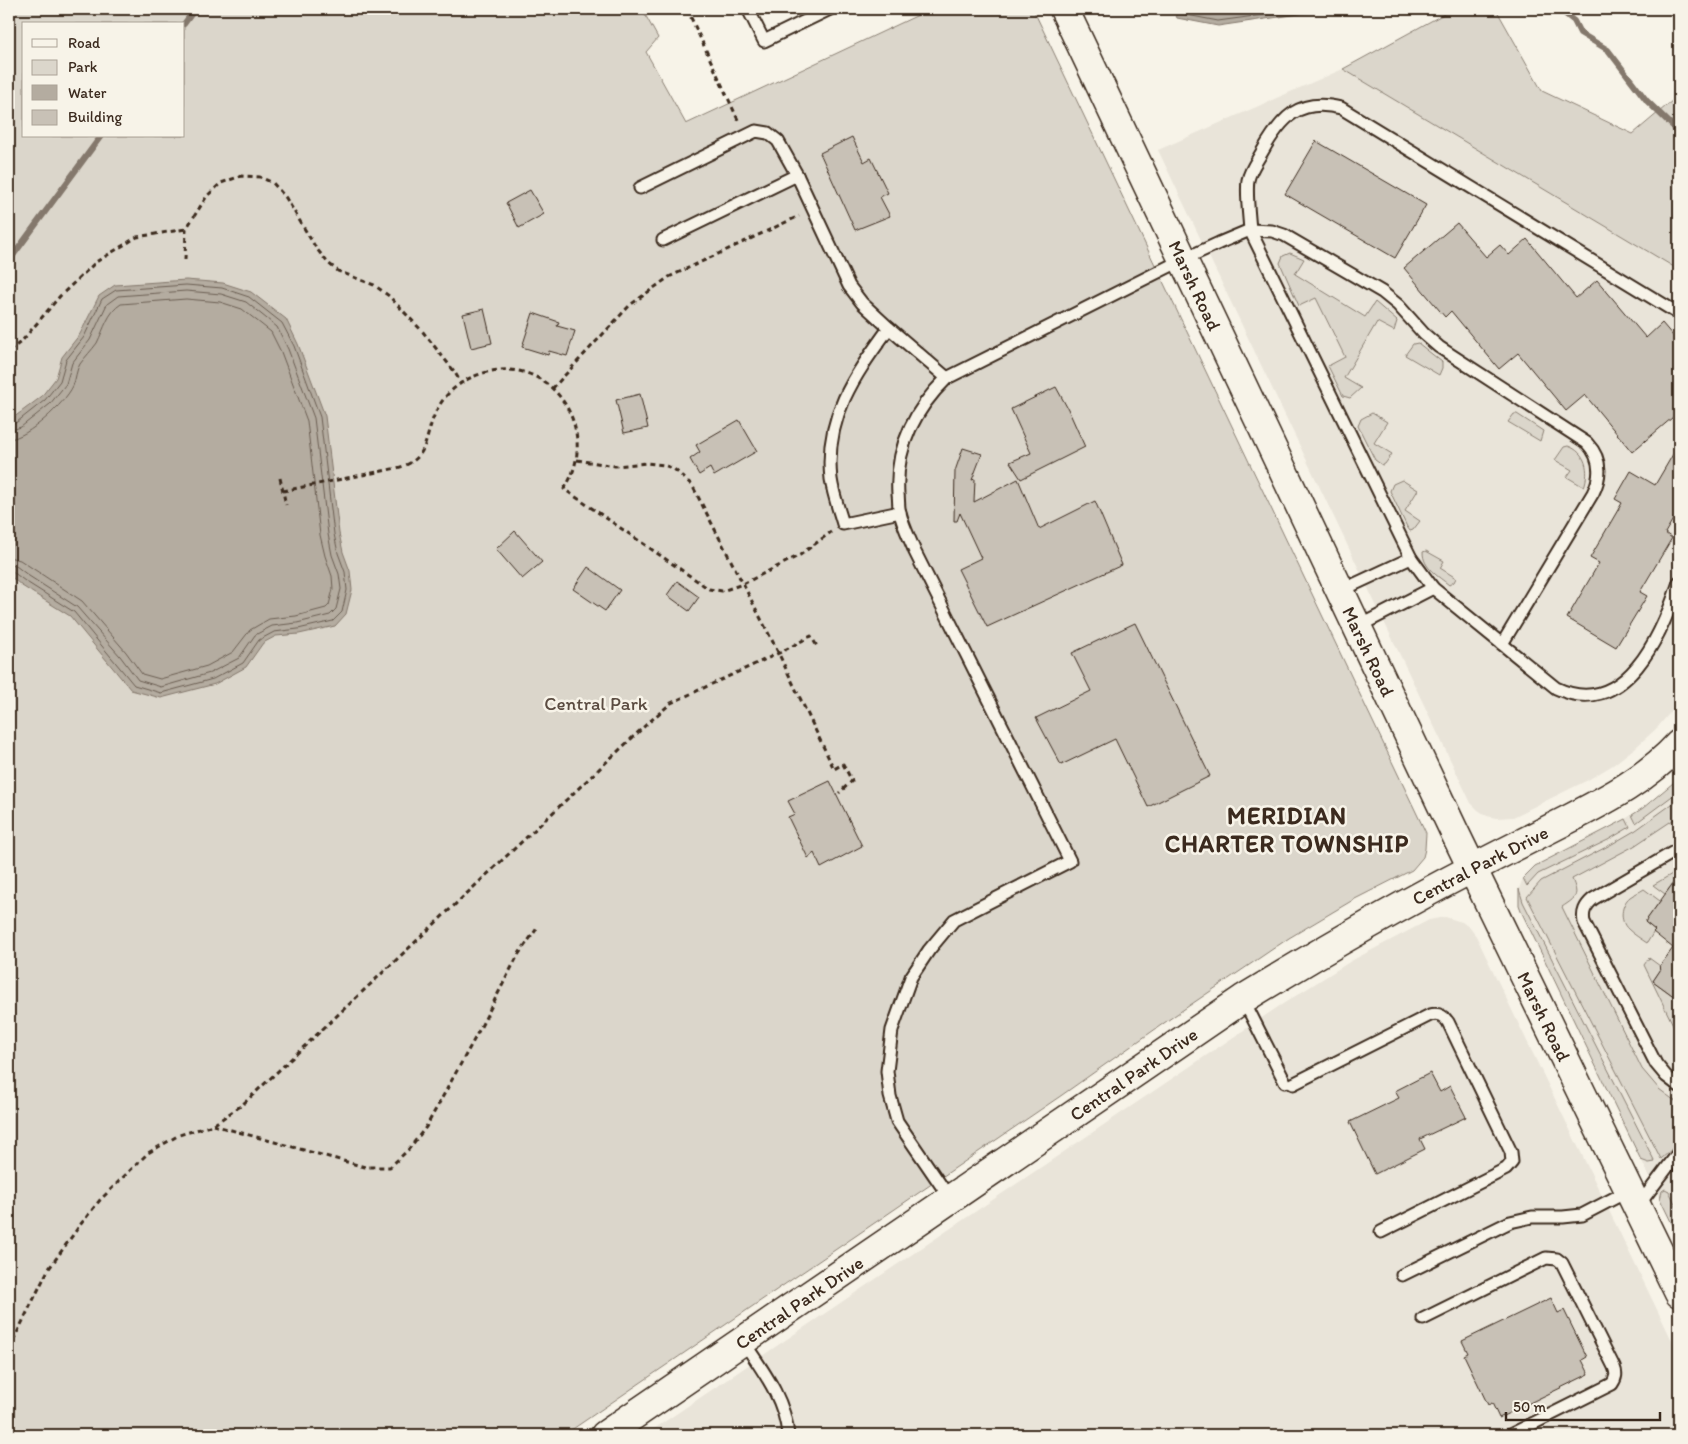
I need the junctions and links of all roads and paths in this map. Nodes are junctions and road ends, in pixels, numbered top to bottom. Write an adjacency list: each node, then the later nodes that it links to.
1 (687, 9): 5 (path)
2 (748, 9): 3 (lane)
3 (830, 9)
4 (1064, 9): 13 (main road, Marsh Road)
5 (746, 136): 6 (lane); 7 (lane)
6 (797, 175): 8 (lane); 11 (lane)
7 (640, 188)
8 (813, 209): 15 (lane); 19 (path)
9 (186, 229): 12 (path); 16 (path); 18 (path)
10 (1250, 230): 13 (lane); 14 (lane); 26 (lane); 32 (lane)
11 (663, 240)
12 (185, 260)
13 (1182, 260): 17 (lane); 30 (main road, Marsh Road)
14 (1679, 314)
15 (889, 328): 17 (lane); 25 (lane)
16 (9, 352)
17 (947, 378): 24 (lane)
18 (461, 383): 19 (path); 22 (path)
19 (552, 389): 20 (path)
20 (577, 460): 27 (path); 27 (path)
21 (280, 478): 22 (path)
22 (283, 491): 23 (path)
23 (286, 505)
24 (900, 512): 25 (lane); 45 (lane)
25 (843, 524): 27 (path)
26 (1411, 558): 28 (lane); 30 (lane)
27 (744, 584): 34 (path)
28 (1433, 588): 31 (lane); 32 (lane)
29 (1678, 589): 32 (lane)
30 (1340, 591): 31 (main road, Marsh Road)
31 (1357, 627): 38 (main road, Marsh Road)
32 (1502, 644)
33 (818, 648): 34 (path)
34 (779, 653): 36 (path); 42 (path)
35 (1679, 744): 38 (main road, Central Park Drive)
36 (840, 793)
37 (1679, 849): 41 (lane)
38 (1472, 868): 40 (main road, Central Park Drive); 44 (main road, Marsh Road)
39 (538, 927): 42 (path)
40 (1243, 999): 45 (main road, Central Park Drive); 46 (lane)
41 (1678, 1083)
42 (213, 1125): 51 (path)
43 (1679, 1152): 44 (lane)
44 (1634, 1199): 47 (lane); 48 (main road, Marsh Road)
45 (950, 1200): 50 (main road, Central Park Drive)
46 (1381, 1232)
47 (1402, 1275)
48 (1679, 1293)
49 (1423, 1319): 54 (lane)
50 (743, 1341): 52 (main road, Central Park Drive); 53 (lane)
51 (9, 1349)
52 (605, 1435)
53 (788, 1435)
54 (1510, 1435)

